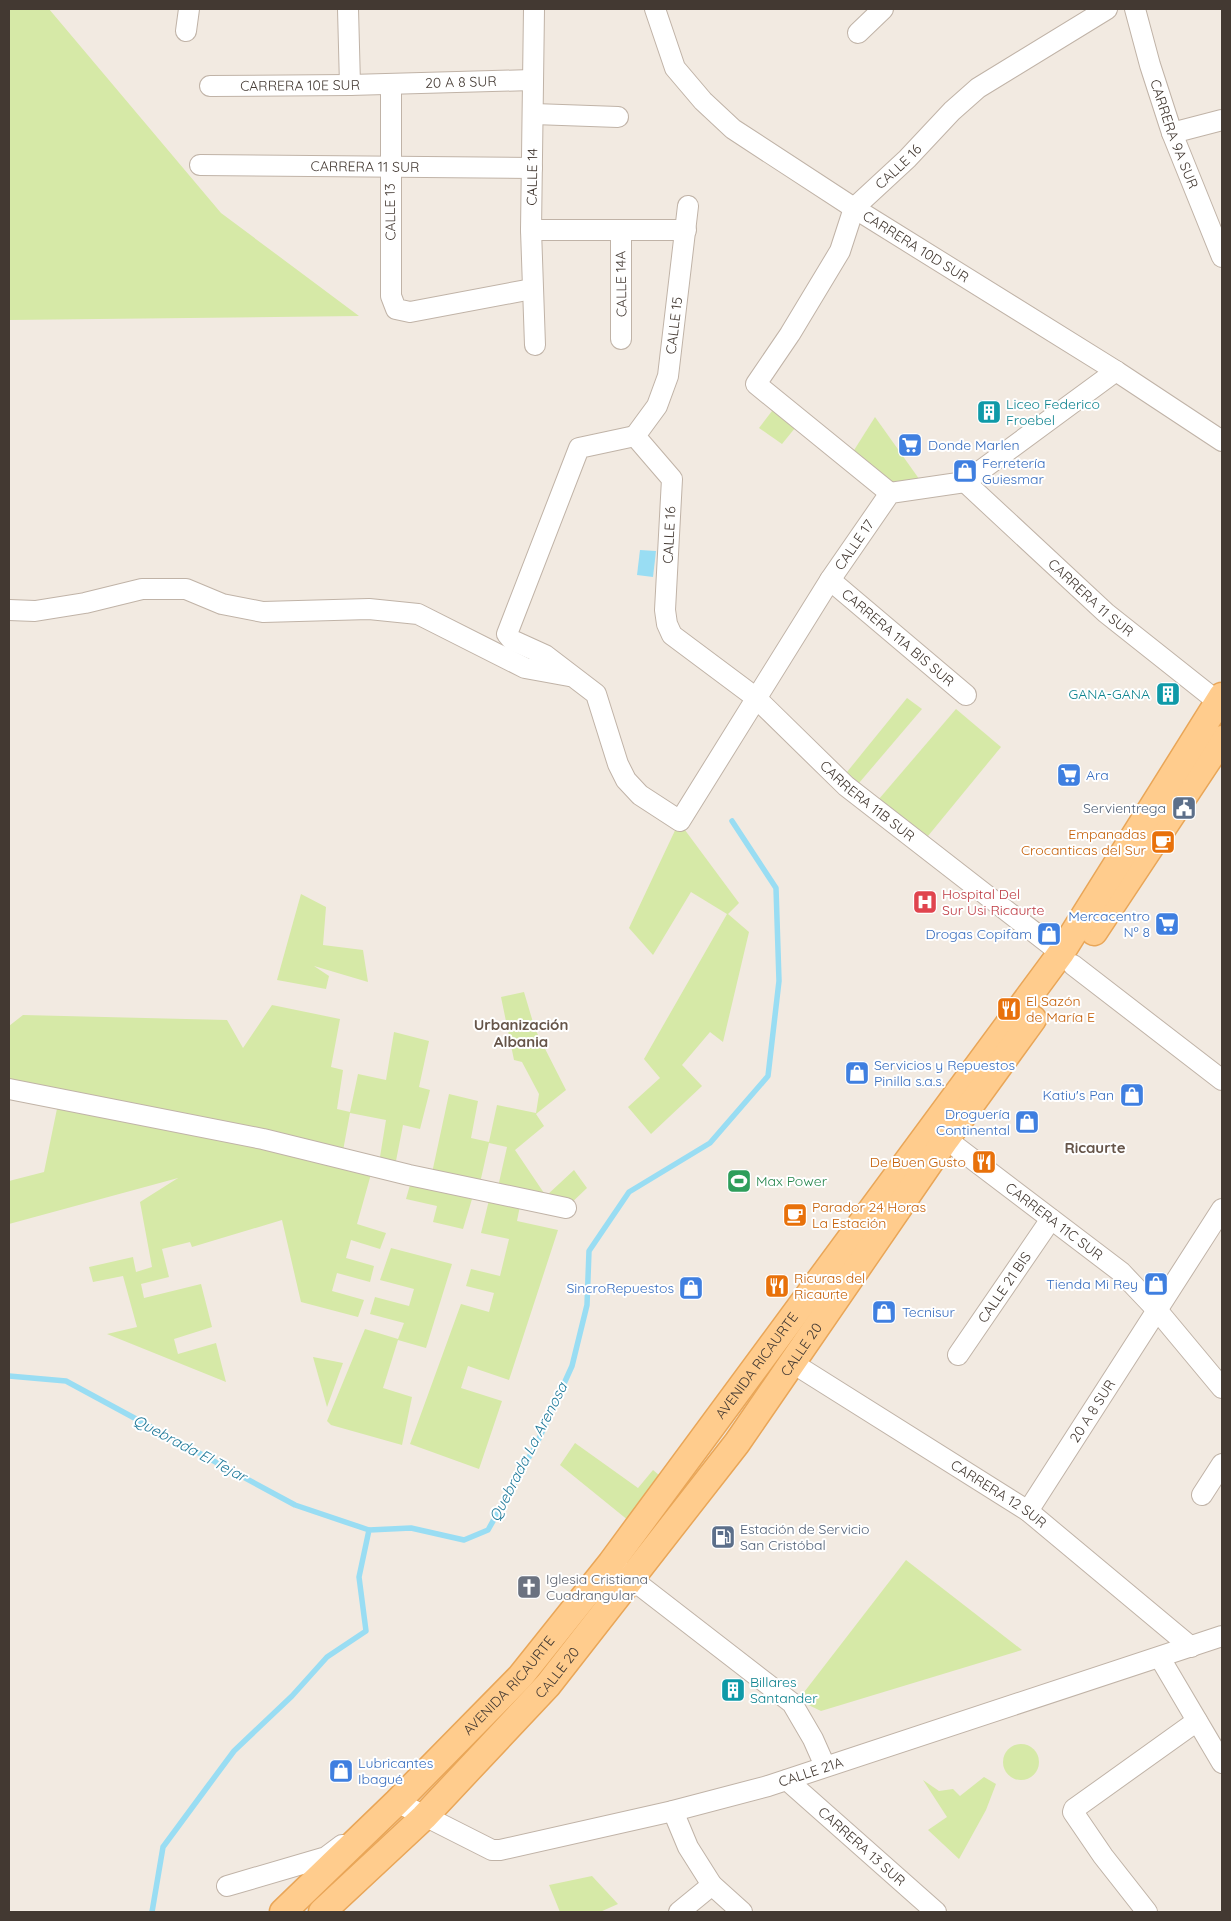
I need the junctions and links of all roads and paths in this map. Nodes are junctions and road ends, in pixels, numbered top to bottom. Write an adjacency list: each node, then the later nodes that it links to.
1 (188, 9): 8 (street)
2 (348, 9): 12 (street)
3 (534, 9): 10 (street, CALLE 14)
4 (655, 9): 22 (street, CARRERA 10D SUR)
5 (883, 9): 9 (street)
6 (1107, 9): 22 (street, CALLE 16)
7 (1135, 9): 17 (street, CARRERA 9A SUR)
8 (186, 31)
9 (858, 33)
10 (532, 80): 11 (street, 20 A 8 SUR); 14 (street, CALLE 14)
11 (391, 84): 12 (street, CARRERA 10E SUR); 19 (street, CALLE 13)
12 (350, 85): 13 (street, CARRERA 10E SUR)
13 (210, 86)
14 (534, 114): 15 (street); 20 (street, CALLE 14)
15 (618, 117)
16 (1222, 120): 17 (street)
17 (1172, 133): 26 (street, CARRERA 9A SUR)
18 (200, 165): 19 (street, CARRERA 11 SUR)
19 (390, 167): 20 (street, CARRERA 11 SUR); 27 (street, CALLE 13)
20 (532, 168): 23 (street, CALLE 14)
21 (688, 206): 25 (street, CALLE 15)
22 (854, 208): 30 (street, CARRERA 10D SUR); 34 (street, CALLE 16)
23 (531, 230): 24 (street); 27 (street, CALLE 14)
24 (620, 230): 25 (street); 28 (street, CALLE 14A)
25 (686, 230): 32 (street, CALLE 15)
26 (1222, 257)
27 (532, 289): 29 (street, CALLE 14)
28 (622, 339)
29 (535, 345)
30 (1116, 371): 31 (street, CARRERA 10D SUR); 33 (street)
31 (1218, 432)
32 (635, 436): 37 (street, CALLE 16); 38 (street)
33 (965, 482): 34 (street); 41 (street, CARRERA 11 SUR)
34 (890, 493): 35 (street, CALLE 17)
35 (830, 580): 39 (street, CARRERA 11A BIS SUR); 40 (street, CALLE 17)
36 (9, 610): 38 (street)
37 (680, 643): 40 (street, CARRERA 11B SUR)
38 (574, 677): 40 (street, CALLE 17)
39 (966, 695)
40 (755, 698): 43 (street, CARRERA 11B SUR)
41 (1221, 701): 43 (main road, AVENIDA RICAURTE)
42 (1222, 739): 43 (main road, CALLE 20)
43 (1067, 959): 44 (street, CARRERA 11B SUR); 46 (main road, CALLE 20); 57 (main road, AVENIDA RICAURTE)
44 (1222, 1080)
45 (9, 1089): 47 (street)
46 (946, 1139): 49 (street, CARRERA 11C SUR); 52 (main road, CALLE 20)
47 (566, 1208)
48 (1222, 1210): 50 (street, 20 A 8 SUR)
49 (1051, 1219): 50 (street, CARRERA 11C SUR); 51 (street, CALLE 21 BIS)
50 (1157, 1310): 53 (street); 56 (street, 20 A 8 SUR)
51 (958, 1355)
52 (791, 1362): 56 (street, CARRERA 12 SUR); 57 (main road, CALLE 20)
53 (1222, 1388)
54 (1222, 1464): 55 (street)
55 (1202, 1495)
56 (1028, 1511): 59 (street, CARRERA 12 SUR)
57 (621, 1571): 63 (street); 65 (main road, AVENIDA RICAURTE); 67 (main road, CALLE 20)
58 (1222, 1636): 59 (street, CALLE 21A)
59 (1191, 1647): 60 (street, CALLE 21A)
60 (1160, 1658): 61 (street); 63 (street, CALLE 21A)
61 (1197, 1721): 62 (street); 76 (street)
62 (1222, 1763)
63 (825, 1766): 64 (street, CALLE 21A)
64 (787, 1780): 66 (street, CALLE 21A); 71 (street, CARRERA 13 SUR)
65 (397, 1802): 67 (street, CALLE 21A); 68 (main road, AVENIDA RICAURTE)
66 (673, 1811): 67 (street, CALLE 21A); 69 (street)
67 (424, 1817): 73 (main road, CALLE 20)
68 (362, 1837): 70 (street); 72 (main road, AVENIDA RICAURTE)
69 (712, 1885): 74 (street); 75 (street)
70 (227, 1886)
71 (929, 1910)
72 (283, 1912)
73 (322, 1912)
74 (679, 1912)
75 (742, 1912)
76 (1147, 1912)

